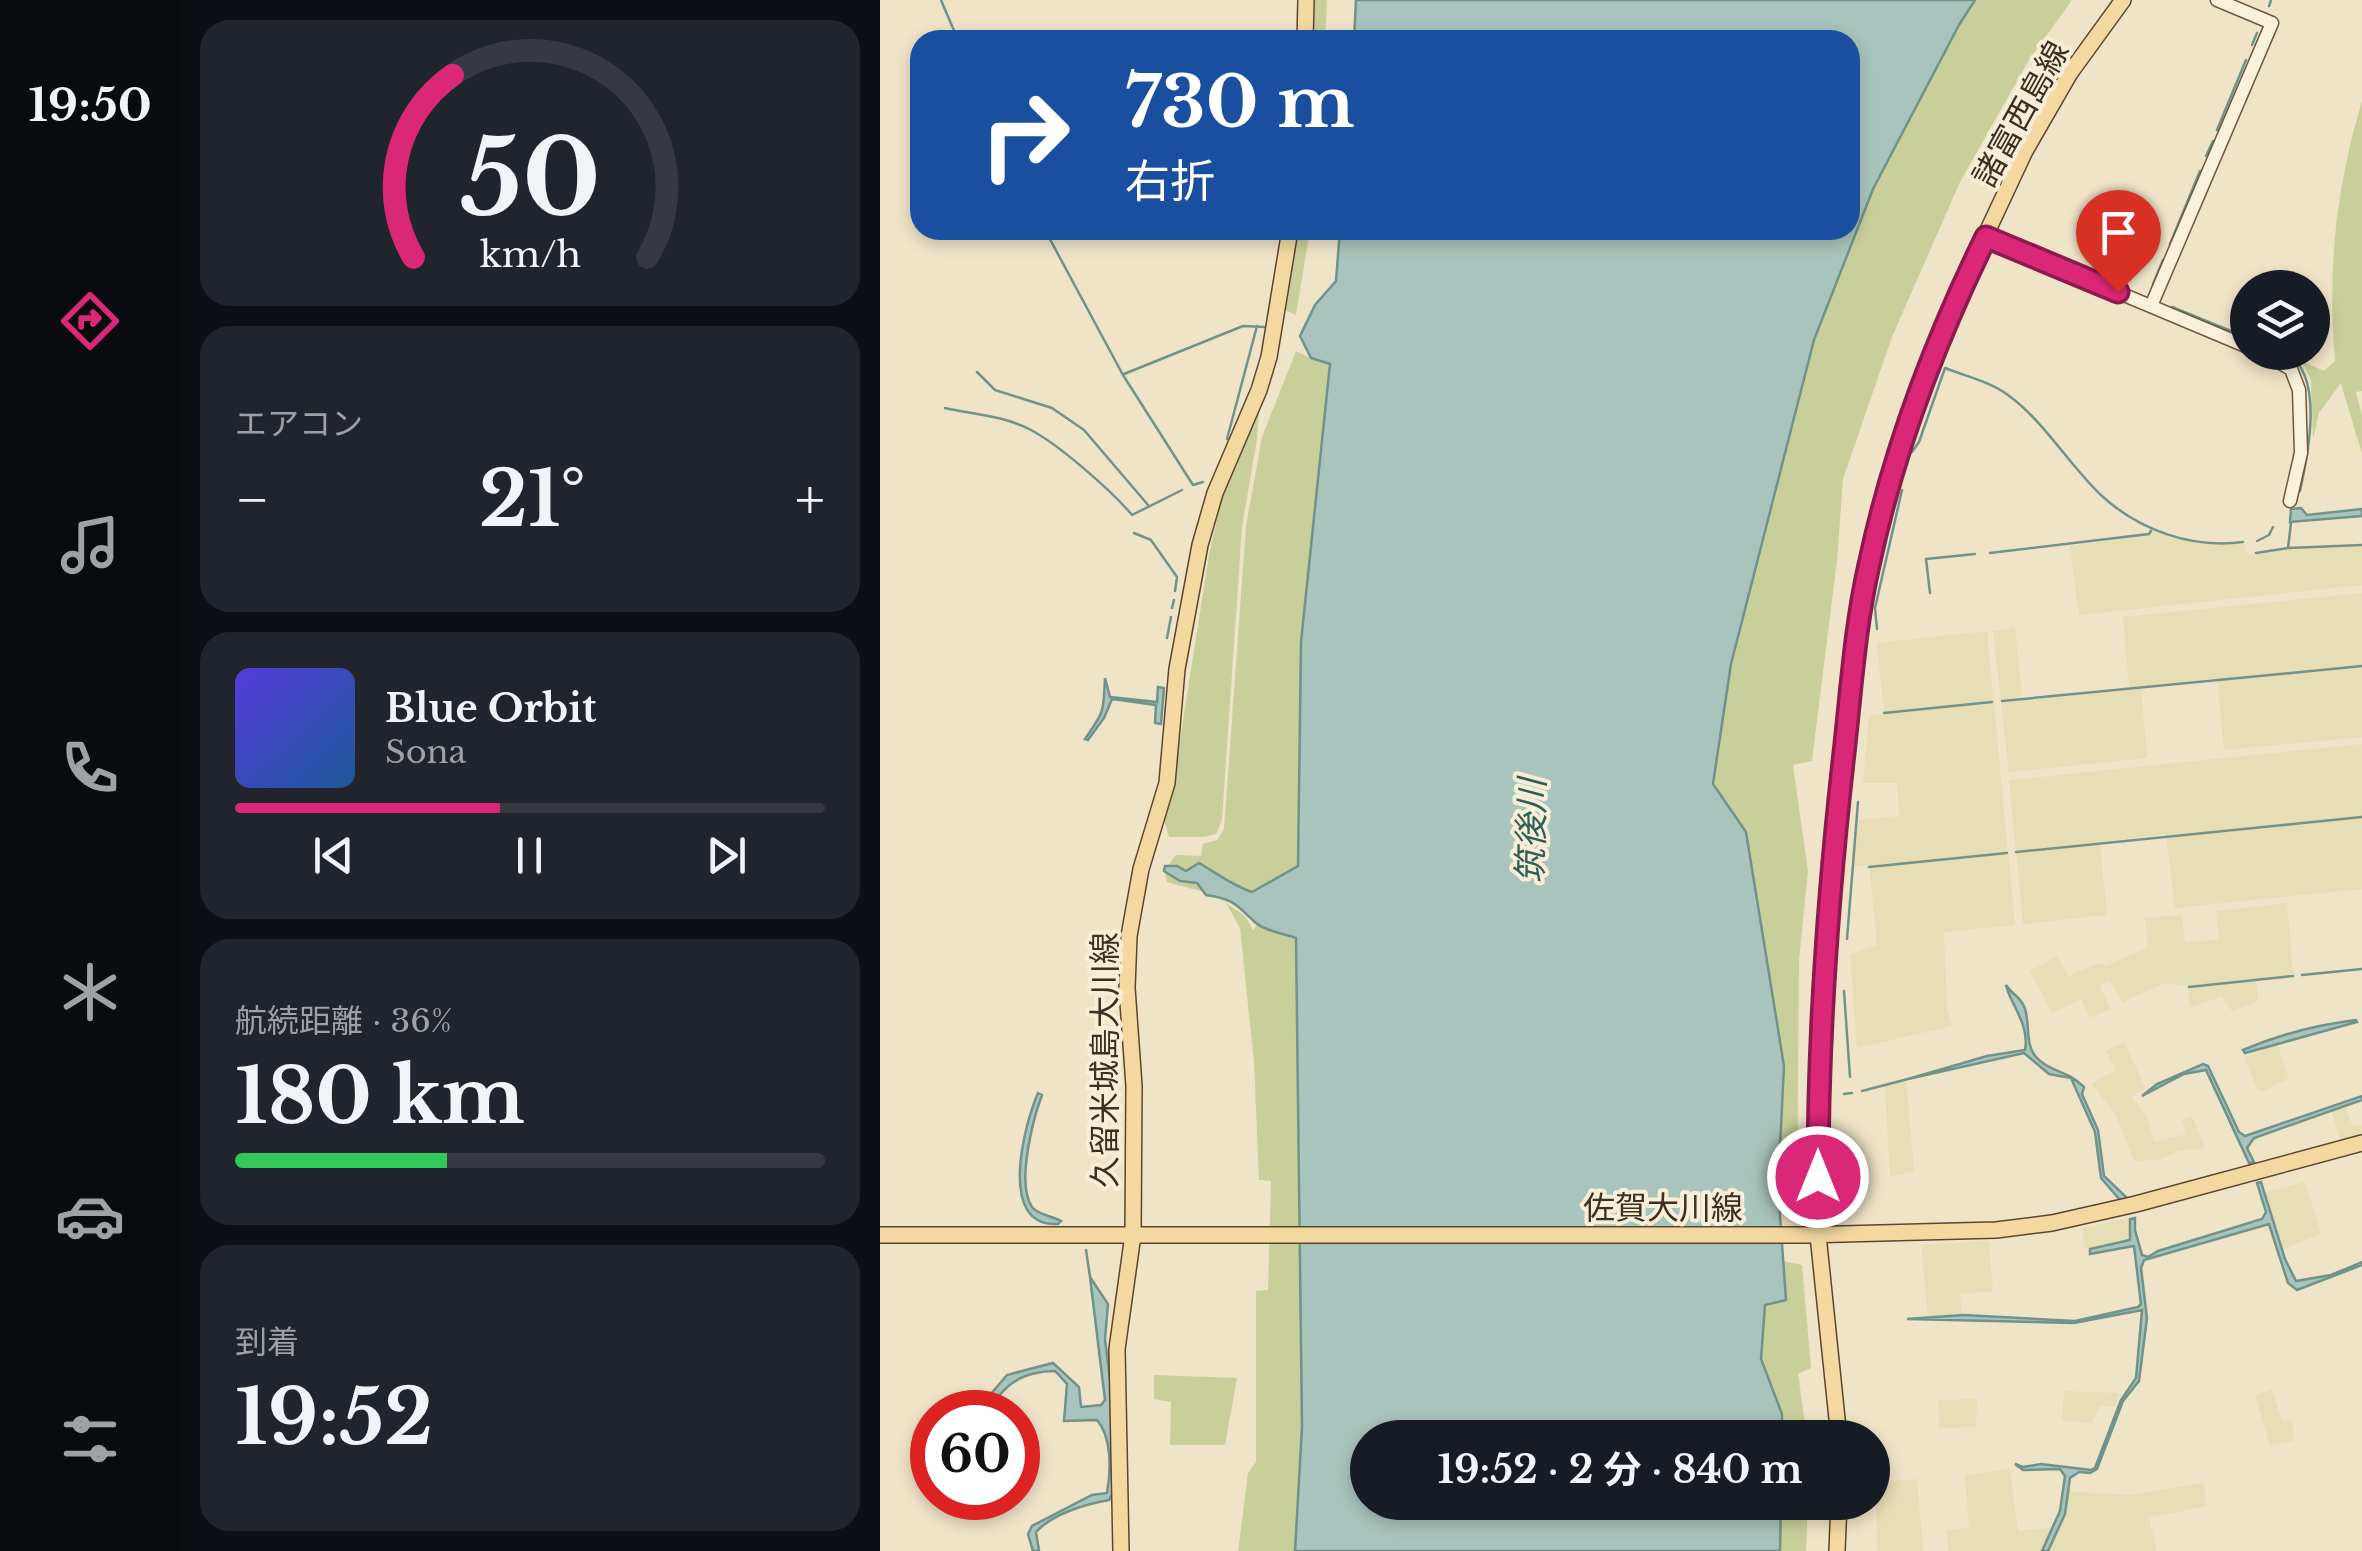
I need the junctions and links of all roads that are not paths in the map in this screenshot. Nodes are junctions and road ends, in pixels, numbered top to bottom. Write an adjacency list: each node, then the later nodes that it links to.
1 (1306, 0): 4 (main road)
2 (2124, 0): 5 (main road, 諸富西島線)
3 (2217, 0): 7 (street)
4 (1305, 30)
5 (1986, 237): 7 (street); 14 (main road, 諸富西島線)
6 (1288, 240): 13 (main road, 久留米城島大川線)
7 (2151, 306): 8 (street)
8 (2230, 339)
9 (2292, 370): 10 (street)
10 (2290, 501)
11 (2362, 1143): 14 (main road, 佐賀大川線)
12 (880, 1235): 13 (main road)
13 (1133, 1235): 14 (main road, 佐賀大川線); 17 (main road, 久留米城島大川線)
14 (1811, 1235): 15 (main road, 諸富西島線)
15 (1837, 1420)
16 (1838, 1520): 18 (main road)
17 (1122, 1551)
18 (1837, 1551)

